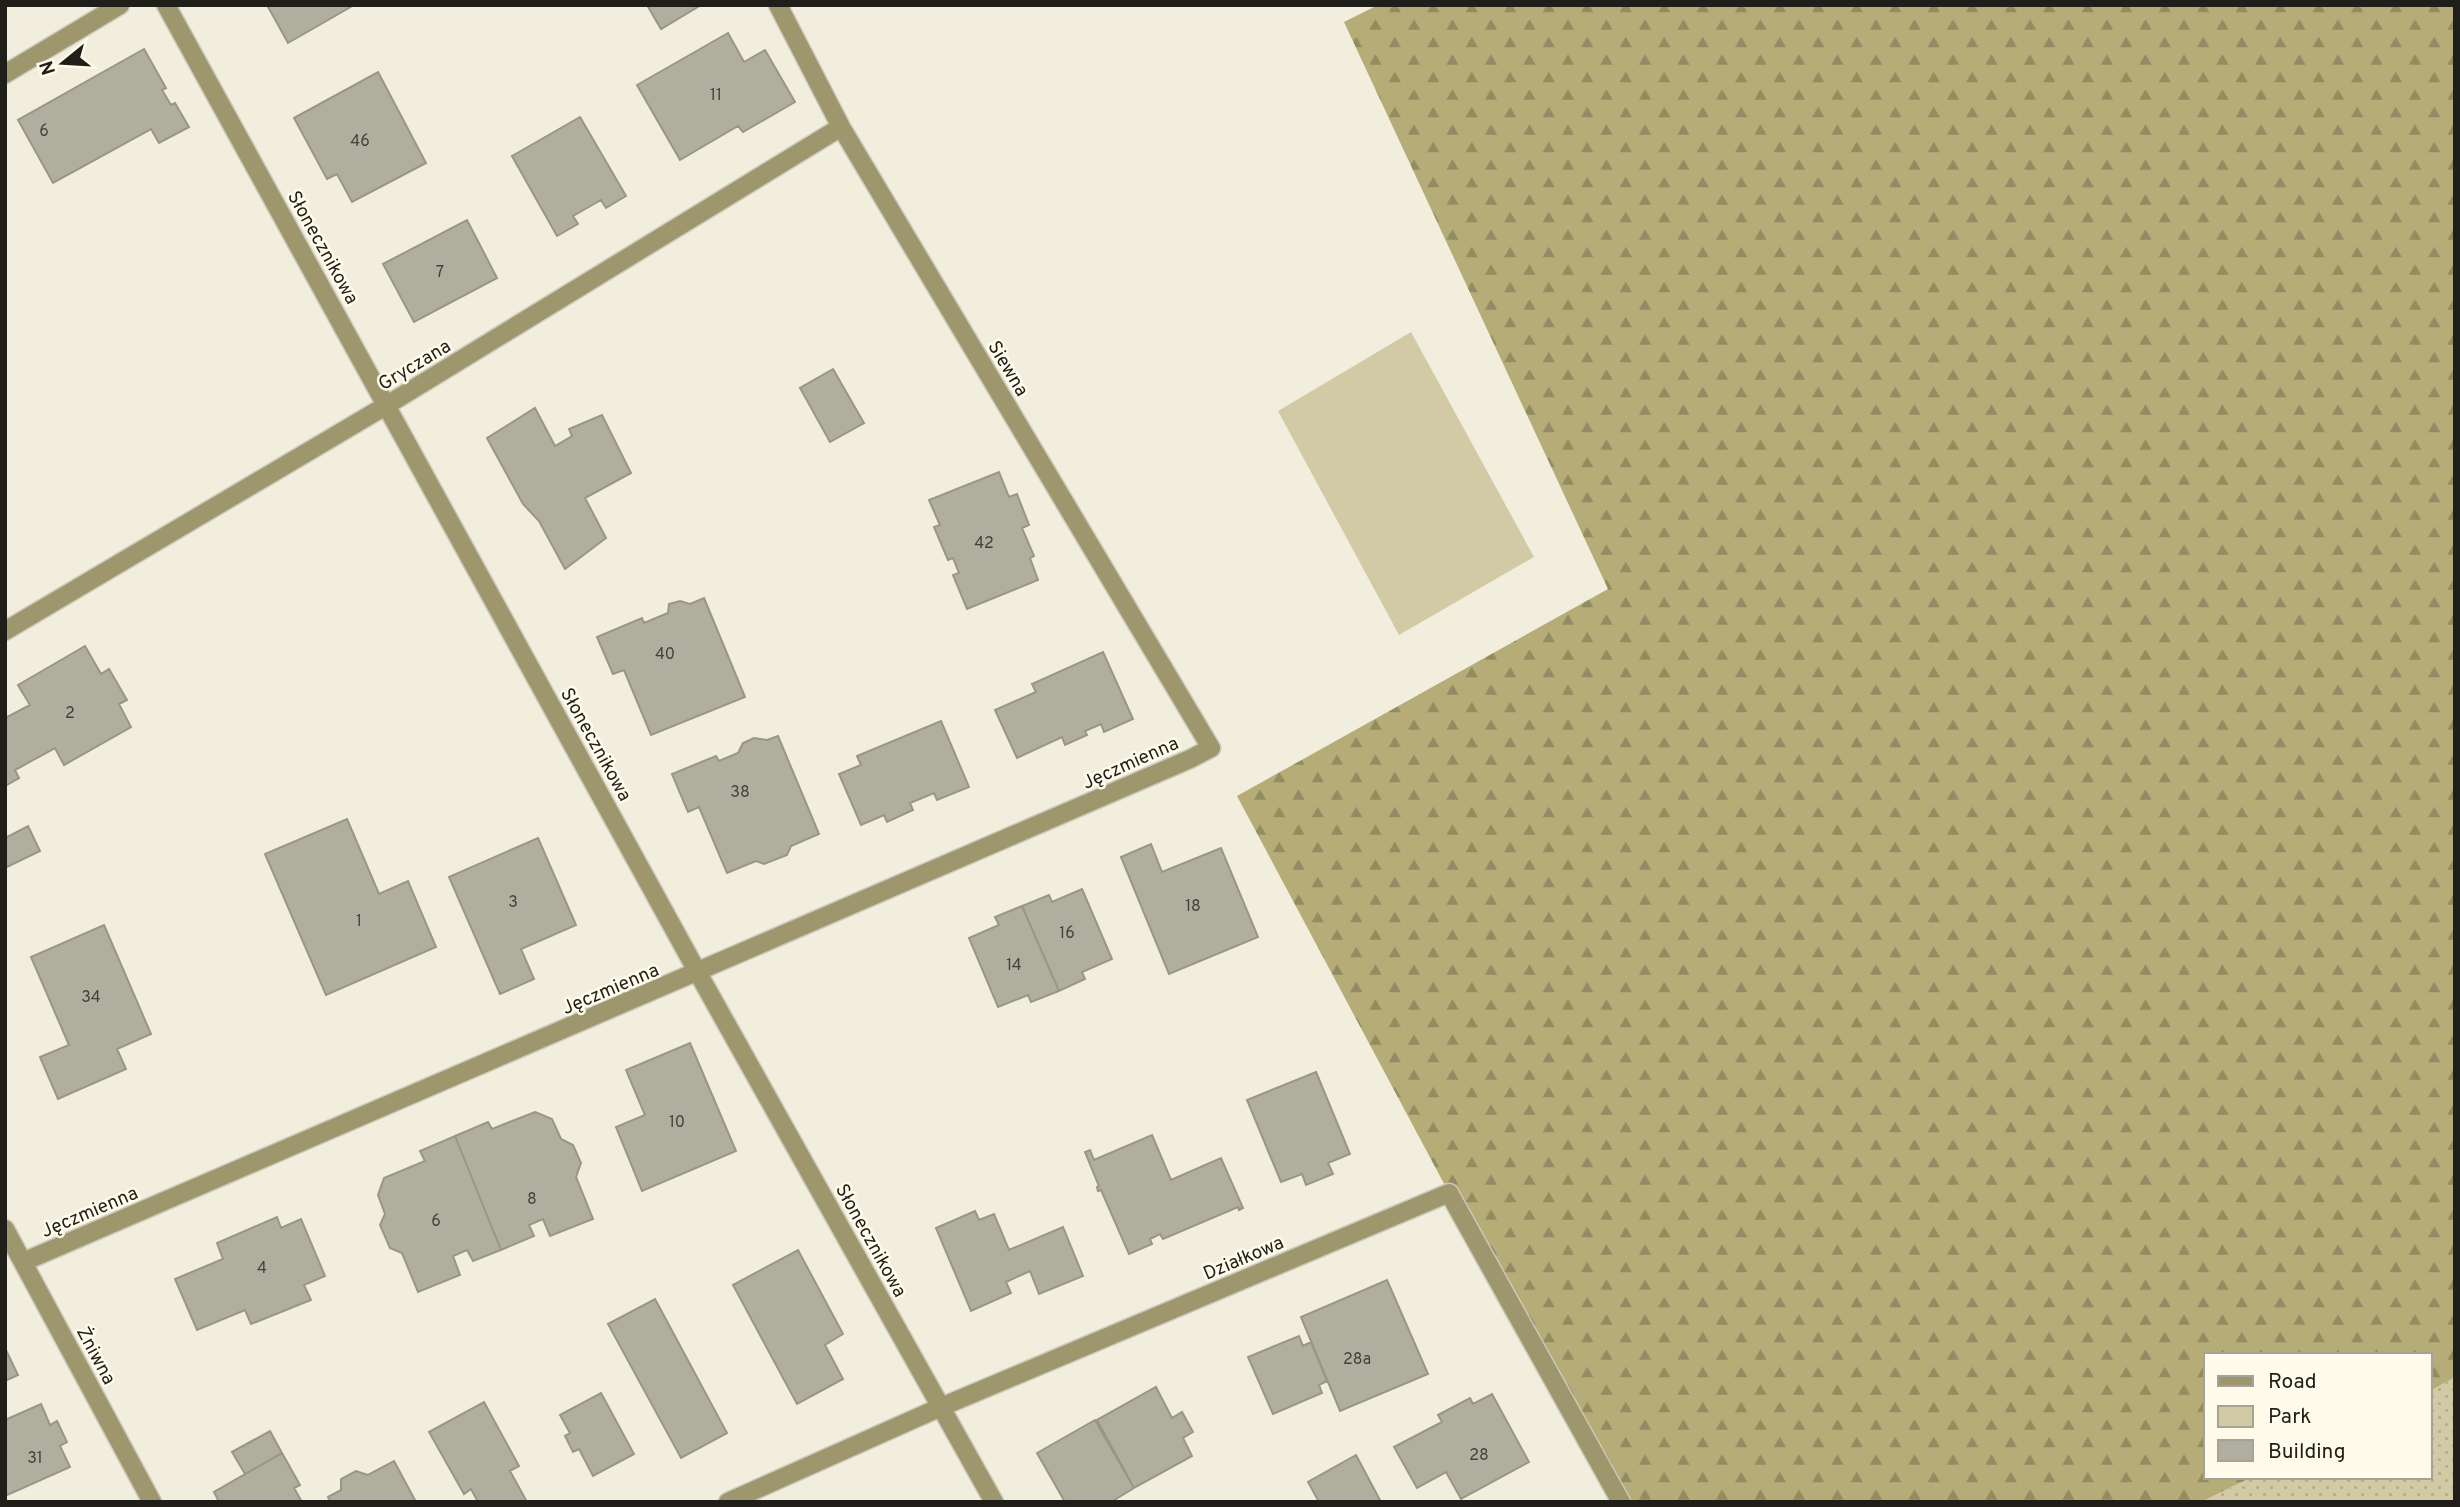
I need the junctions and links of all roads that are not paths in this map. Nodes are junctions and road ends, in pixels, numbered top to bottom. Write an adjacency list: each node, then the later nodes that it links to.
1 (120, 5): 4 (street)
2 (166, 5): 6 (street, Słonecznikowa)
3 (778, 5): 5 (street, Siewna)
4 (5, 74)
5 (841, 127): 6 (street, Gryczana); 8 (street, Siewna)
6 (387, 405): 7 (street, Gryczana); 9 (street, Słonecznikowa)
7 (5, 631)
8 (1211, 748): 9 (street, Jęczmienna)
9 (698, 973): 11 (street, Jęczmienna); 12 (street, Słonecznikowa)
10 (5, 1229): 11 (street, Żniwna)
11 (23, 1262): 13 (street, Żniwna)
12 (941, 1408): 14 (street, Działkowa); 15 (street, Słonecznikowa); 16 (street, Działkowa)
13 (152, 1502)
14 (728, 1502)
15 (994, 1502)
16 (1621, 1502)

